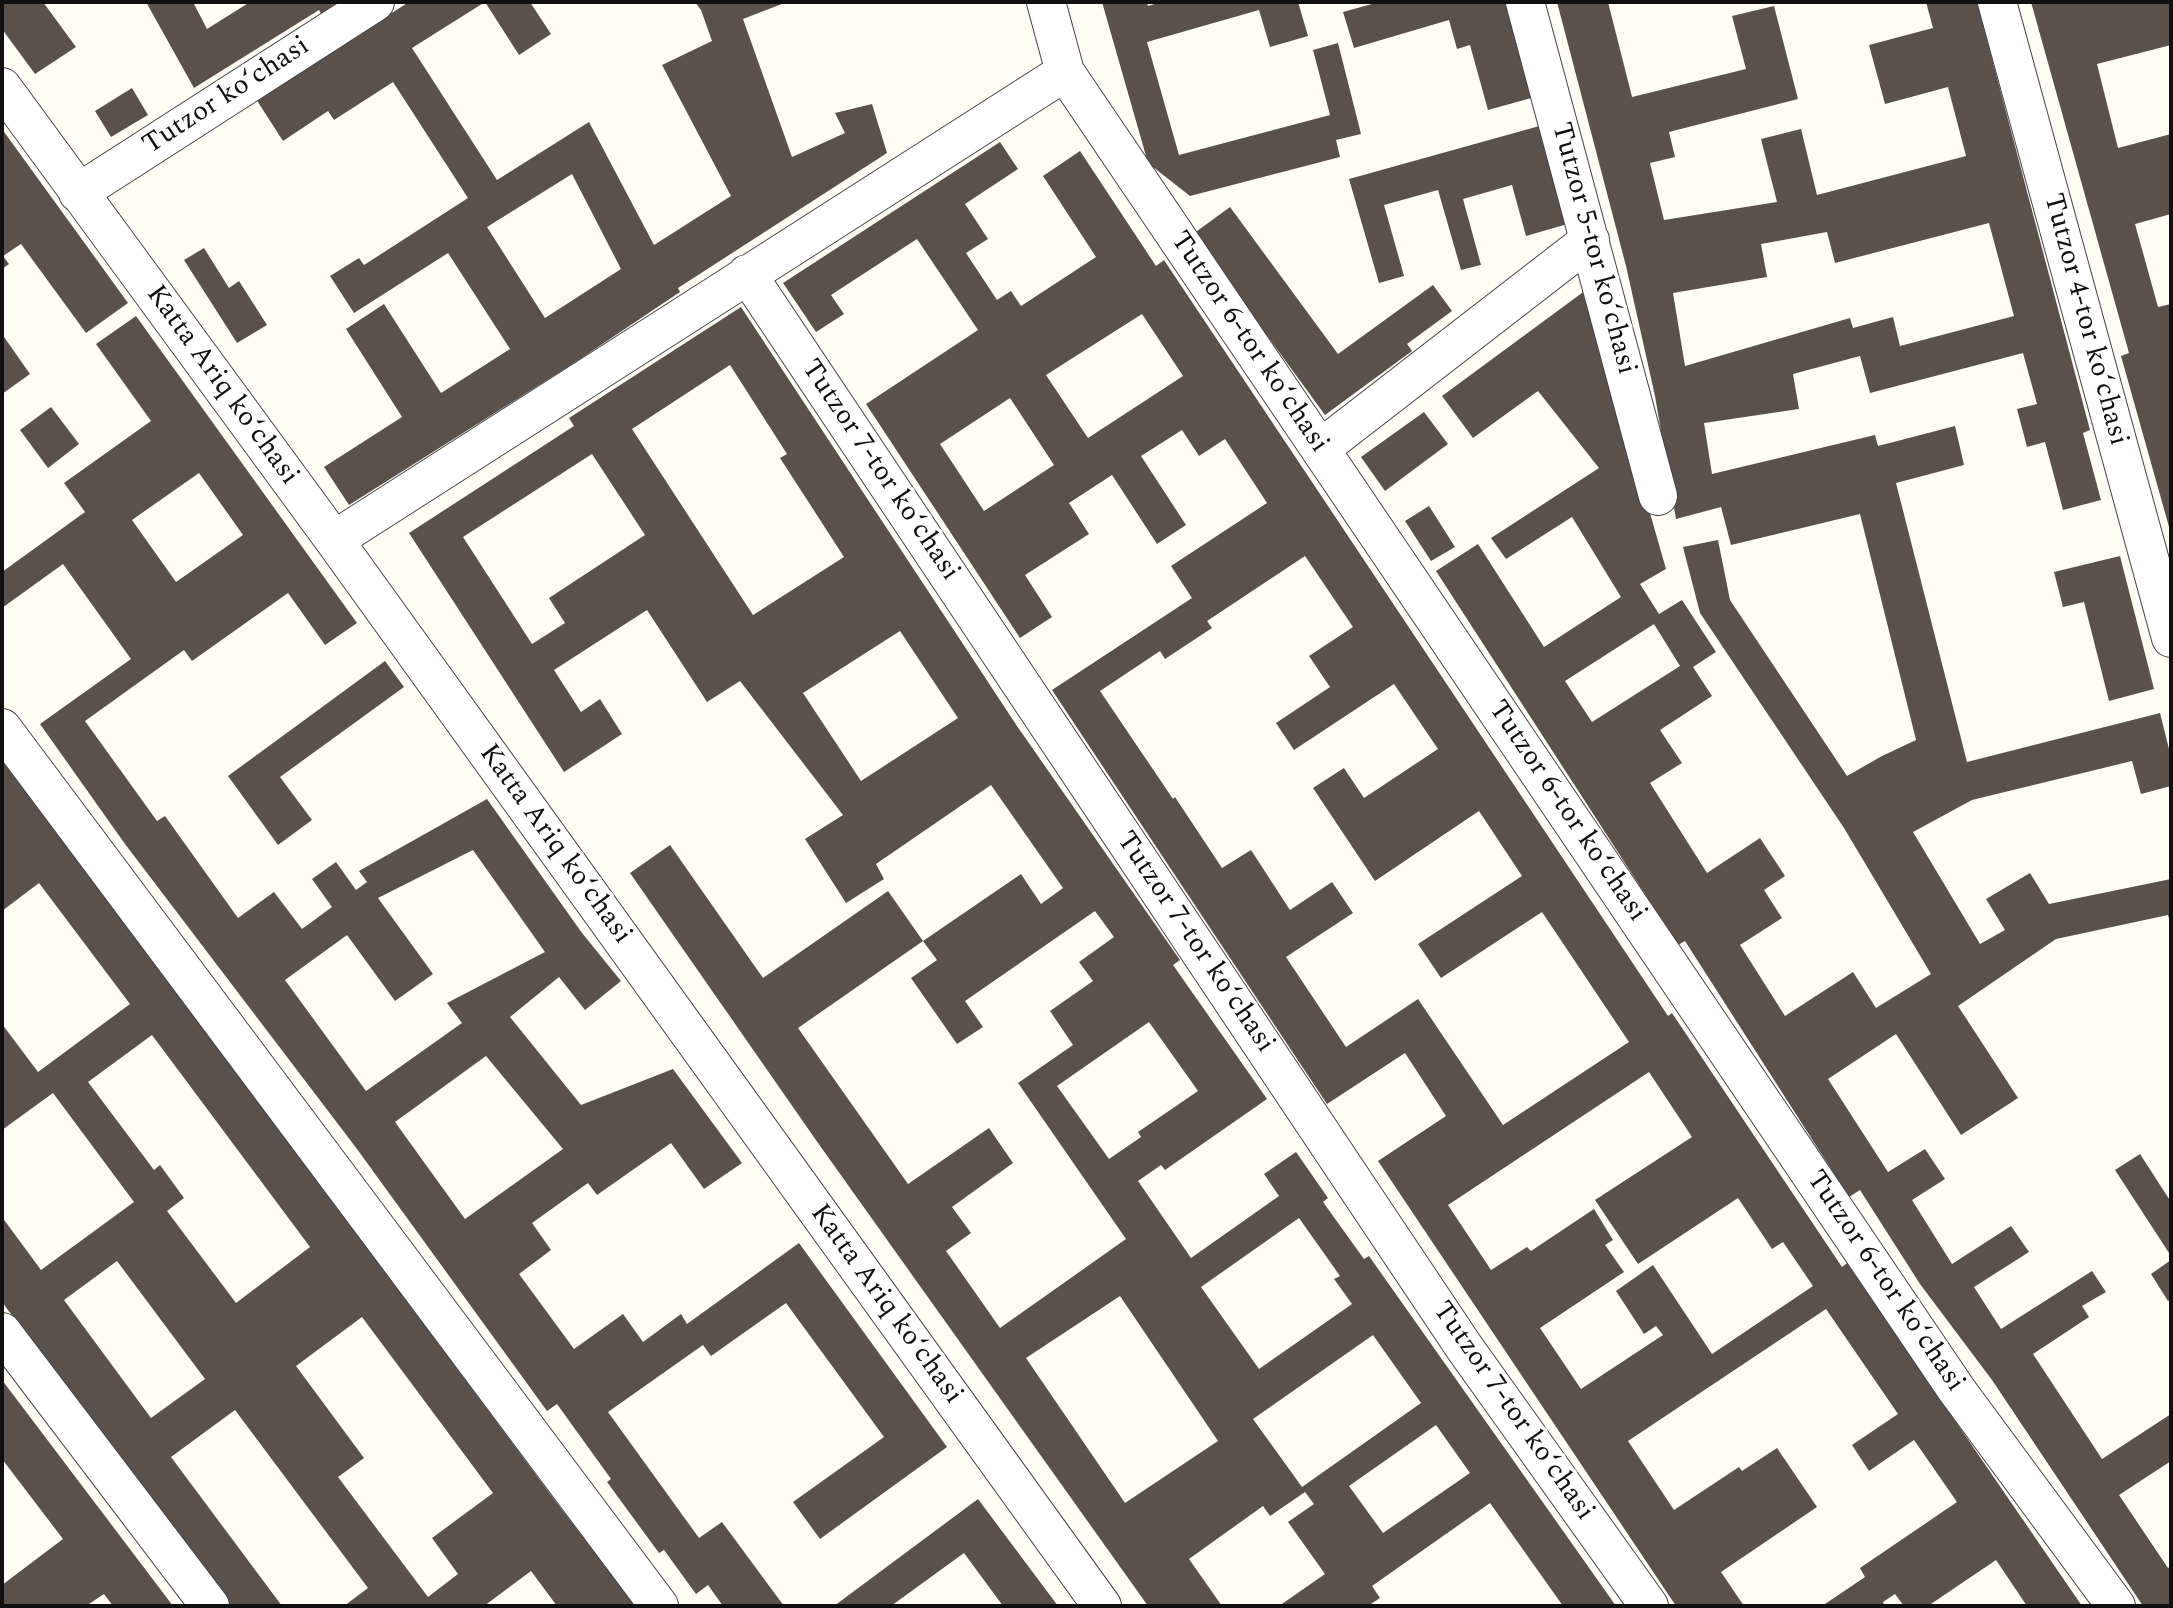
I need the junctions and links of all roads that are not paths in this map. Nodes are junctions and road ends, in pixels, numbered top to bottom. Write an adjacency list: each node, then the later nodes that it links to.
1 (376, 2): 7 (street, Tutzor koʻchasi)
2 (1046, 2): 5 (street, Tutzor 6-tor koʻchasi)
3 (1525, 2): 8 (street, Tutzor 5-tor koʻchasi)
4 (1997, 2): 13 (street, Tutzor 4-tor koʻchasi)
5 (1065, 72): 9 (street); 10 (street, Tutzor 6-tor koʻchasi)
6 (2, 87): 7 (street, Katta Ariq koʻchasi)
7 (78, 193): 12 (street, Katta Ariq koʻchasi)
8 (1590, 240): 10 (street); 11 (street, Tutzor 5-tor koʻchasi)
9 (747, 274): 12 (street); 19 (street, Tutzor 7-tor koʻchasi)
10 (1320, 449): 20 (street, Tutzor 6-tor koʻchasi)
11 (1658, 496)
12 (334, 540): 18 (street, Katta Ariq koʻchasi)
13 (2171, 638)
14 (2, 728): 17 (street)
15 (2, 1332): 16 (street)
16 (210, 1606)
17 (659, 1606)
18 (1101, 1606)
19 (1649, 1606)
20 (2116, 1606)

